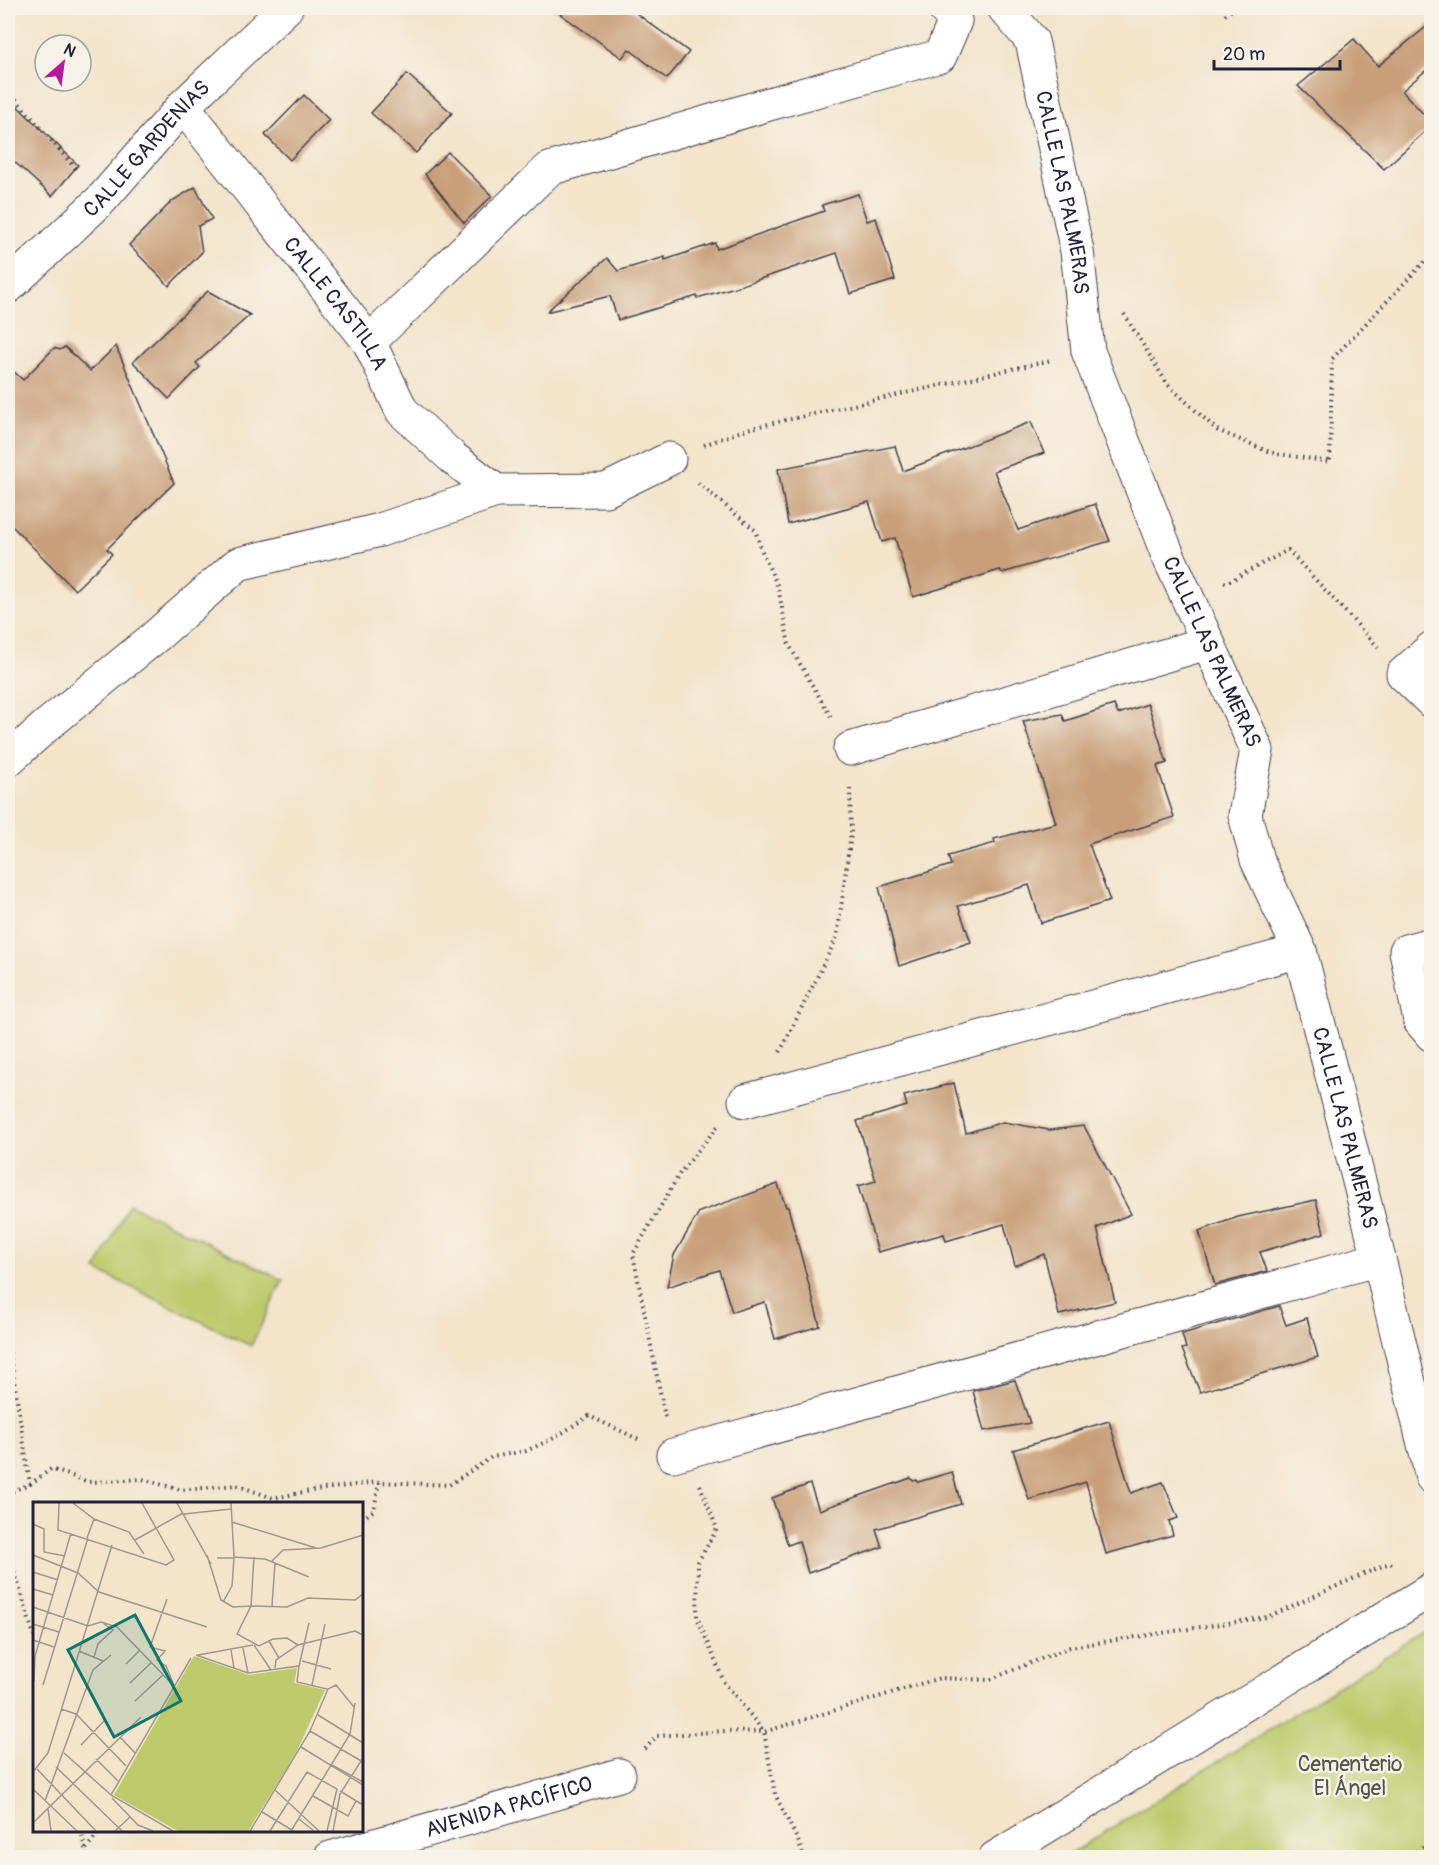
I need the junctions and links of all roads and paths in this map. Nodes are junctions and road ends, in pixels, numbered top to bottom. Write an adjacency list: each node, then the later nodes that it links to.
1 (286, 8): 7 (street, CALLE GARDENIAS)
2 (944, 8): 12 (street)
3 (1004, 8): 13 (street, CALLE LAS PALMERAS)
4 (1234, 8): 5 (path)
5 (1225, 15)
6 (8, 90): 8 (path)
7 (183, 106): 8 (street, CALLE GARDENIAS); 12 (street, CALLE CASTILLA)
8 (102, 200): 10 (street, CALLE GARDENIAS)
9 (1431, 254): 11 (path)
10 (8, 287)
11 (1121, 309)
12 (369, 342): 15 (street, CALLE CASTILLA)
13 (1088, 351): 14 (path); 16 (street, CALLE LAS PALMERAS)
14 (669, 459): 15 (street); 21 (path)
15 (496, 491): 22 (street)
16 (1167, 553): 17 (street, CALLE LAS PALMERAS); 19 (path)
17 (1207, 643): 21 (street); 24 (street, CALLE LAS PALMERAS)
18 (1431, 648): 19 (street)
19 (1403, 674): 20 (street)
20 (1431, 702)
21 (850, 749): 26 (path)
22 (8, 760)
23 (1431, 944): 25 (street)
24 (1300, 951): 26 (street); 27 (street, CALLE LAS PALMERAS)
25 (1431, 1035)
26 (745, 1101): 29 (path)
27 (1379, 1259): 29 (street); 30 (street, CALLE LAS PALMERAS)
28 (8, 1341): 32 (path)
29 (673, 1455): 31 (path); 39 (path)
30 (1431, 1477)
31 (379, 1482): 32 (path); 34 (path)
32 (30, 1484): 33 (path)
33 (8, 1493)
34 (363, 1519)
35 (8, 1549): 38 (path)
36 (1400, 1565): 39 (path)
37 (1431, 1589): 48 (street)
38 (33, 1633)
39 (764, 1732): 40 (path); 47 (path)
40 (619, 1775): 46 (street, AVENIDA PACÍFICO)
41 (81, 1832): 44 (path)
42 (98, 1832): 44 (path)
43 (1431, 1842): 49 (path)
44 (85, 1850): 45 (path)
45 (87, 1857)
46 (330, 1857)
47 (804, 1857)
48 (995, 1857)
49 (1407, 1857)

